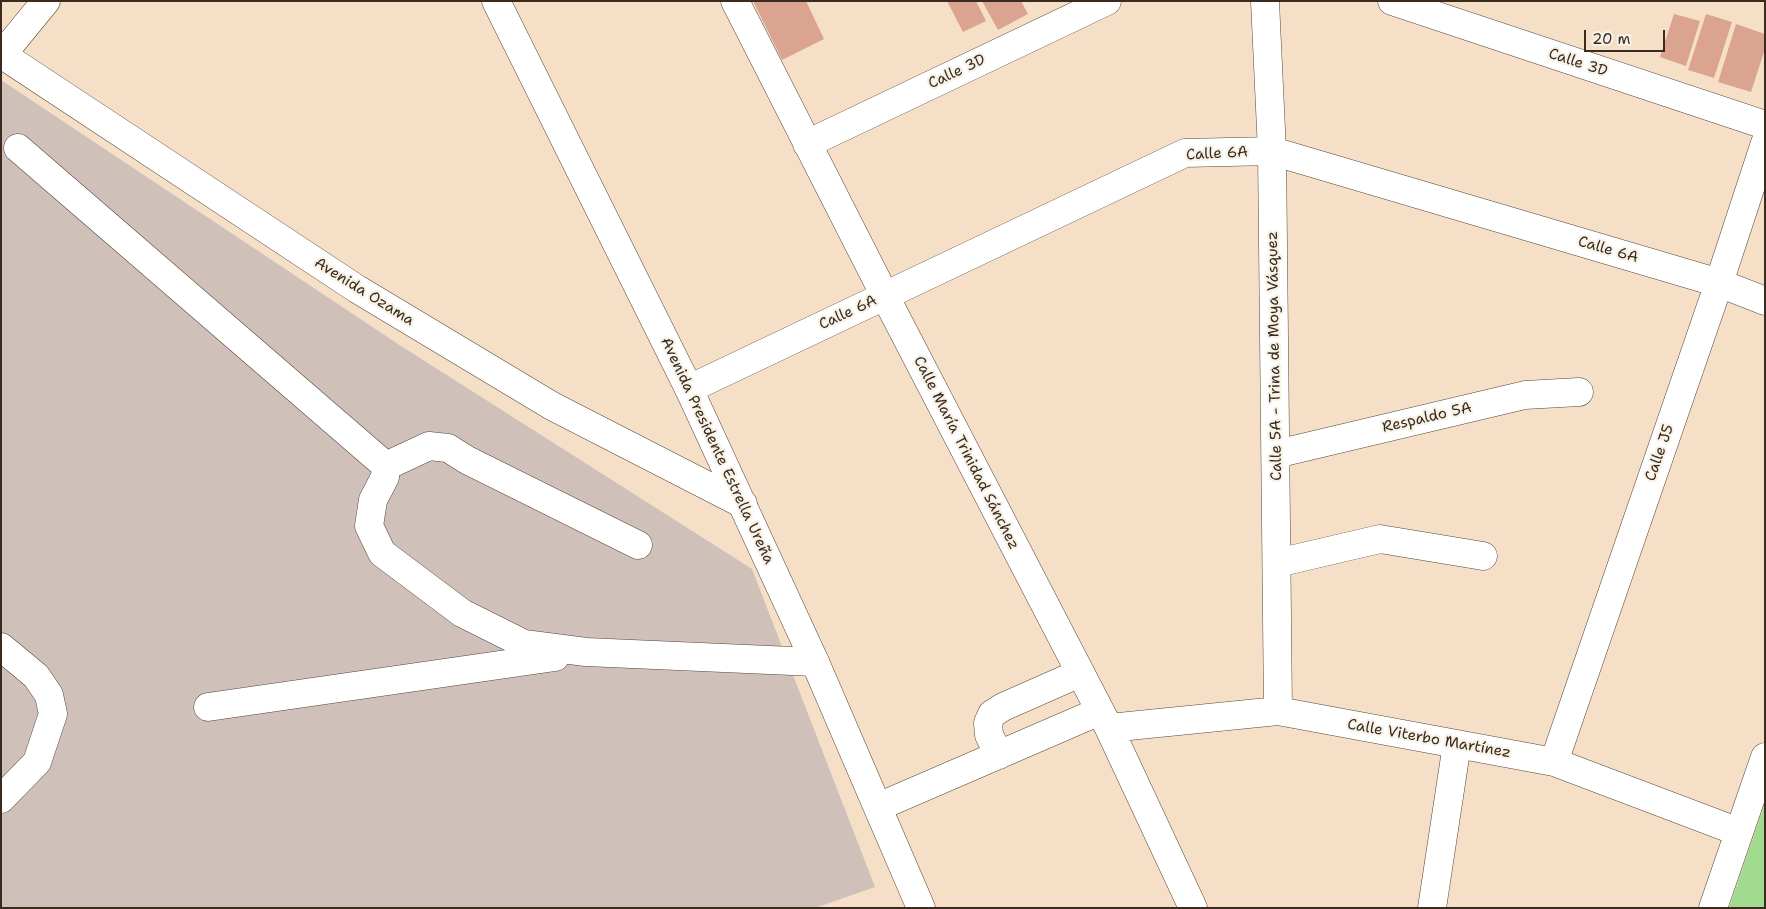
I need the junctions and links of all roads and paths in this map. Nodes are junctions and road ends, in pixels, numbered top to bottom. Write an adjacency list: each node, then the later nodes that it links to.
1 (46, 1): 7 (street)
2 (496, 1): 16 (street, Avenida Presidente Estrella Ureña)
3 (735, 1): 10 (street, Calle María Trinidad Sánchez)
4 (1107, 1): 10 (street, Calle 3D)
5 (1265, 1): 12 (street, Calle 5A - Trina de Moya Vásquez)
6 (1392, 1): 8 (street, Calle 3D)
7 (2, 55): 20 (street, Avenida Ozama)
8 (1765, 125)
9 (1765, 143): 13 (street, Calle J5)
10 (807, 144): 14 (street, Calle María Trinidad Sánchez)
11 (18, 148): 19 (street)
12 (1272, 151): 13 (street, Calle 6A); 14 (street, Calle 6A); 18 (street, Calle 5A - Trina de Moya Vásquez)
13 (1719, 283): 15 (street, Calle 6A); 34 (street, Calle J5)
14 (885, 296): 16 (street, Calle 6A); 27 (street, Calle María Trinidad Sánchez)
15 (1765, 301)
16 (689, 389): 20 (street, Avenida Presidente Estrella Ureña)
17 (1579, 392): 18 (street, Respaldo 5A)
18 (1276, 454): 23 (street, Calle 5A - Trina de Moya Vásquez)
19 (386, 466): 21 (street); 25 (street)
20 (743, 504): 26 (street, Avenida Presidente Estrella Ureña)
21 (638, 545)
22 (1483, 556): 23 (street)
23 (1277, 563): 29 (street, Calle 5A - Trina de Moya Vásquez)
24 (1, 647): 35 (street)
25 (586, 652): 26 (street); 28 (street)
26 (815, 662): 36 (street, Avenida Presidente Estrella Ureña)
27 (1080, 673): 30 (street, Calle María Trinidad Sánchez); 32 (street)
28 (208, 707)
29 (1278, 711): 30 (street, Calle Viterbo Martínez); 31 (street, Calle Viterbo Martínez)
30 (1104, 720): 32 (street, Calle Viterbo Martínez); 39 (street, Calle María Trinidad Sánchez)
31 (1457, 744): 34 (street, Calle Viterbo Martínez); 40 (street)
32 (999, 755): 36 (street, Calle Viterbo Martínez)
33 (1765, 757): 37 (street)
34 (1554, 762): 37 (street, Calle Viterbo Martínez)
35 (1, 799)
36 (878, 807): 38 (street, Avenida Presidente Estrella Ureña)
37 (1738, 832): 41 (street)
38 (921, 908)
39 (1193, 908)
40 (1432, 908)
41 (1713, 908)

